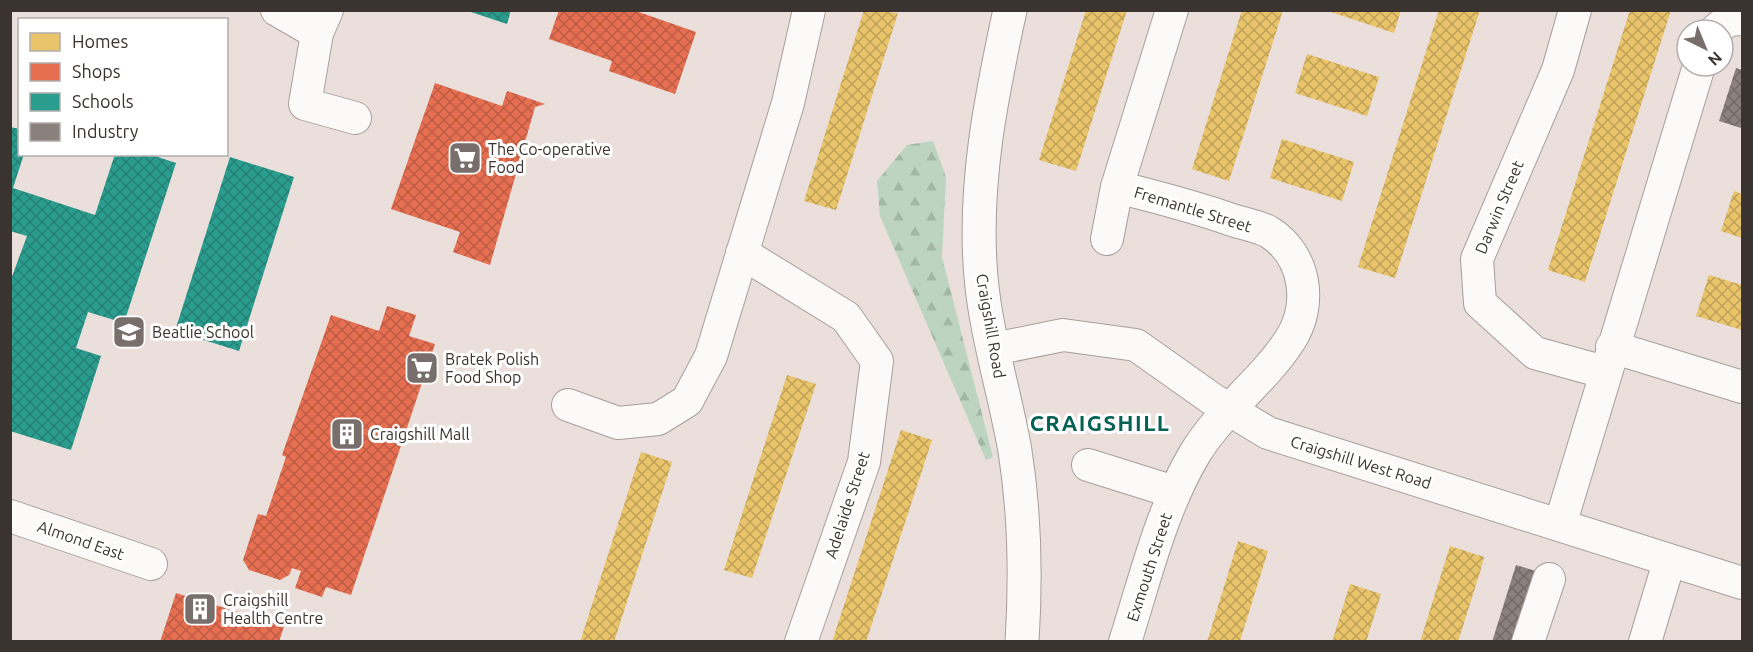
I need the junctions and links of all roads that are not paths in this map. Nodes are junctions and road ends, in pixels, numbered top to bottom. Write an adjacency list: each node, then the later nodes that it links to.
1 (277, 10): 6 (street)
2 (809, 10): 11 (street)
3 (1010, 10): 12 (street, Craigshill Road)
4 (1172, 10): 9 (street, Fremantle Street)
5 (1575, 10): 13 (street, Darwin Street)
6 (322, 22): 8 (street)
7 (1695, 78): 13 (street)
8 (355, 118)
9 (1117, 187): 10 (street, Fremantle Street); 16 (street, Fremantle Street)
10 (1107, 239)
11 (742, 253): 15 (street); 25 (street, Adelaide Street)
12 (994, 350): 16 (street, Craigshill West Road); 26 (street, Craigshill Road)
13 (1608, 360): 14 (street, Darwin Street); 20 (street)
14 (1743, 387)
15 (568, 405)
16 (1228, 409): 18 (street, Exmouth Street); 20 (street, Craigshill West Road)
17 (1088, 465): 18 (street, Exmouth Street)
18 (1174, 492): 27 (street, Exmouth Street)
19 (10, 516): 22 (street, Almond East)
20 (1560, 525): 21 (street, Craigshill West Road)
21 (1669, 562): 24 (street, Craigshill West Road); 29 (street)
22 (152, 564)
23 (1549, 579): 28 (street)
24 (1743, 583)
25 (801, 642)
26 (1022, 642)
27 (1125, 642)
28 (1528, 642)
29 (1645, 642)

